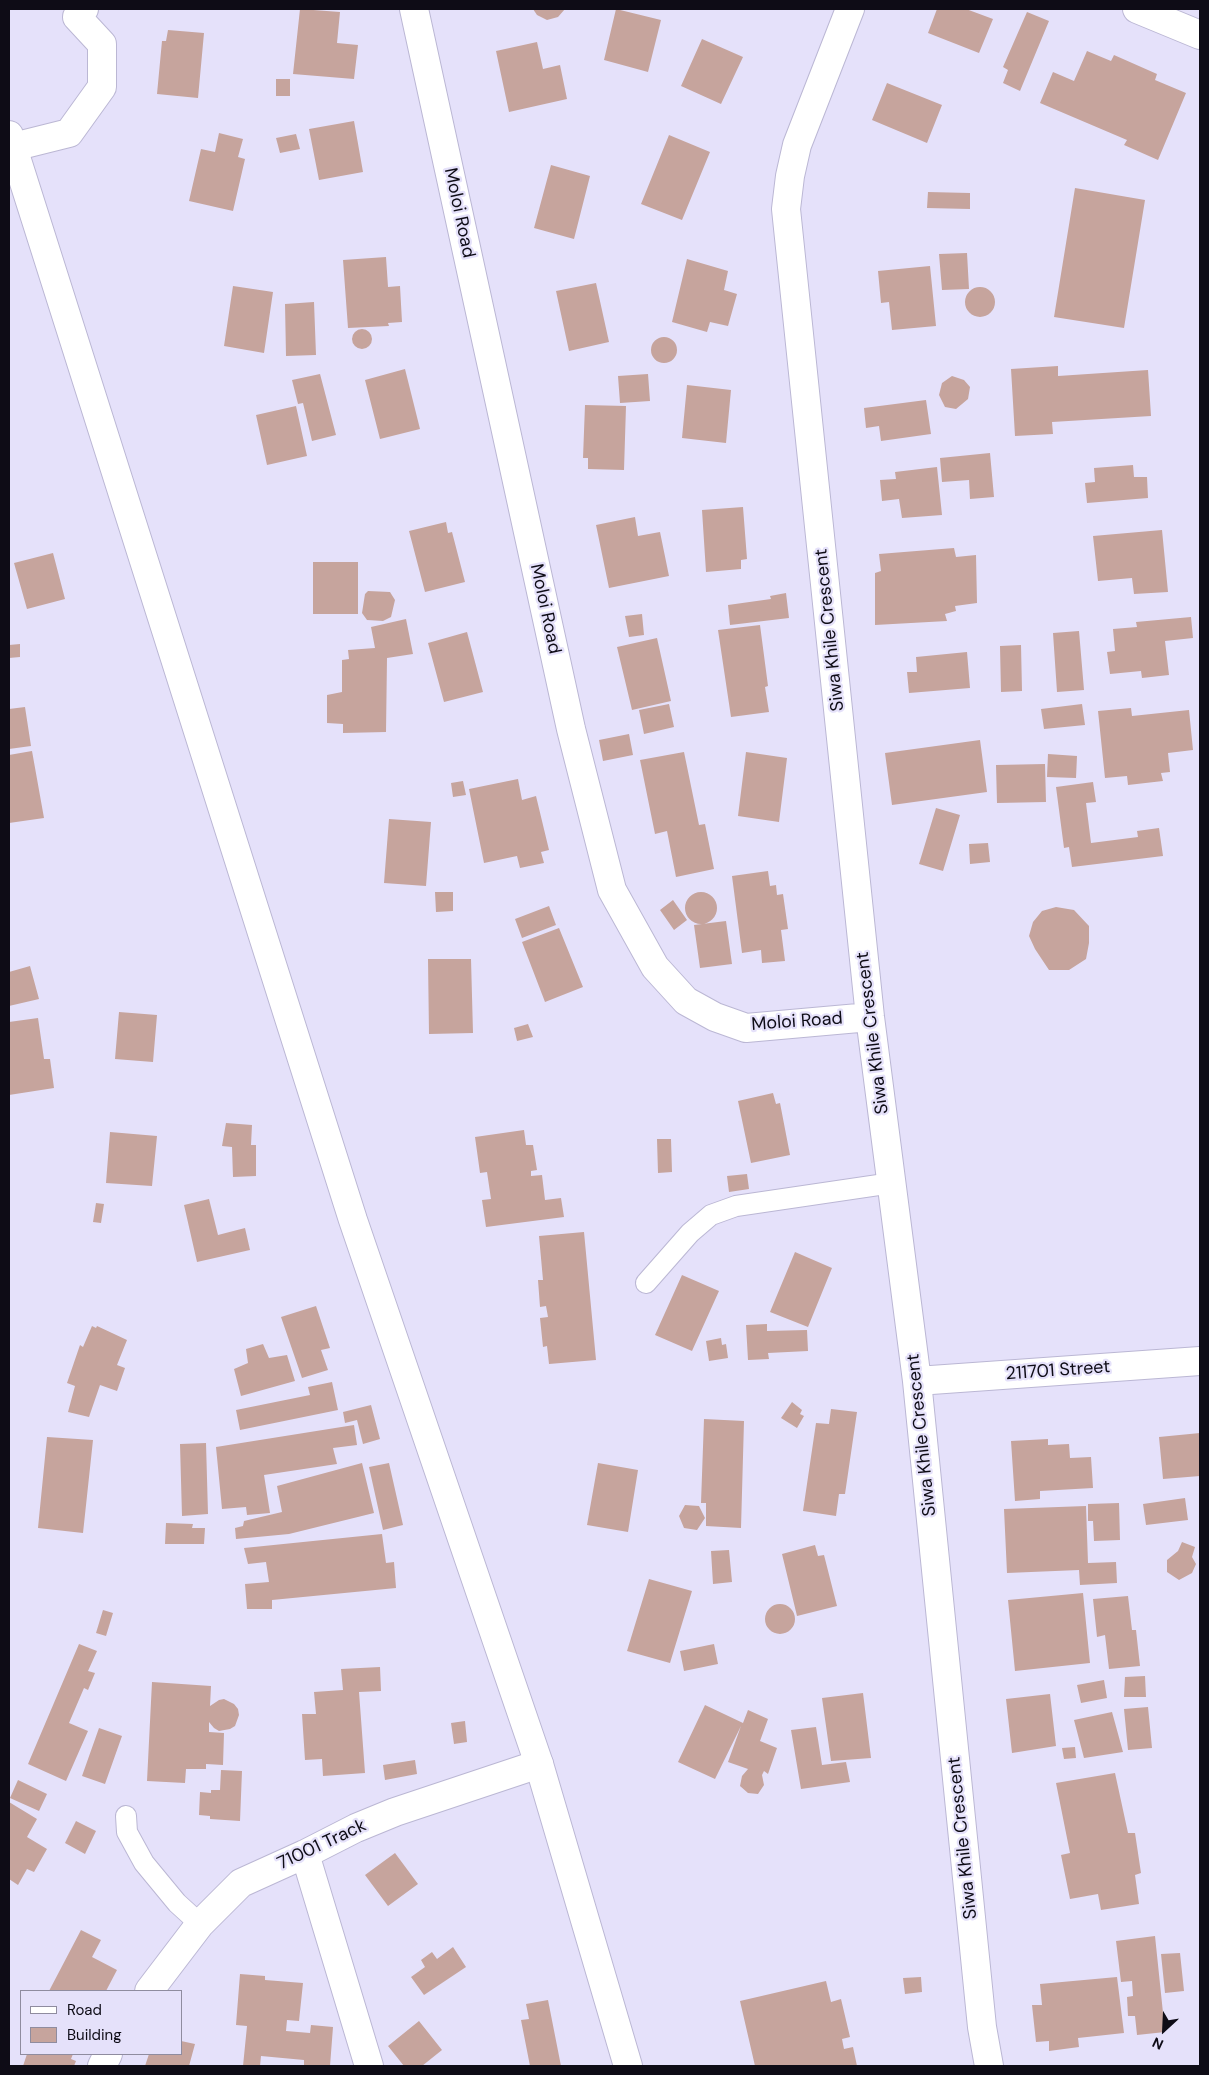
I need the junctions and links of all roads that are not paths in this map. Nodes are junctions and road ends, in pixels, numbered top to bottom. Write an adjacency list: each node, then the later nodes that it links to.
1 (84, 9): 6 (street)
2 (414, 9): 7 (street, Moloi Road)
3 (850, 9): 7 (street, Siwa Khile Crescent)
4 (1137, 9): 5 (street)
5 (1200, 35)
6 (11, 141): 12 (street)
7 (870, 1017): 8 (street, Siwa Khile Crescent)
8 (892, 1183): 9 (lane); 11 (street, Siwa Khile Crescent)
9 (646, 1283)
10 (1200, 1361): 11 (street, 211701 Street)
11 (917, 1381): 19 (street, Siwa Khile Crescent)
12 (539, 1764): 14 (street, 71001 Track); 18 (street)
13 (126, 1816): 15 (lane)
14 (305, 1854): 15 (street, 71001 Track); 17 (street)
15 (200, 1924): 16 (street, 71001 Track)
16 (150, 1990)
17 (369, 2066)
18 (628, 2066)
19 (989, 2066)

